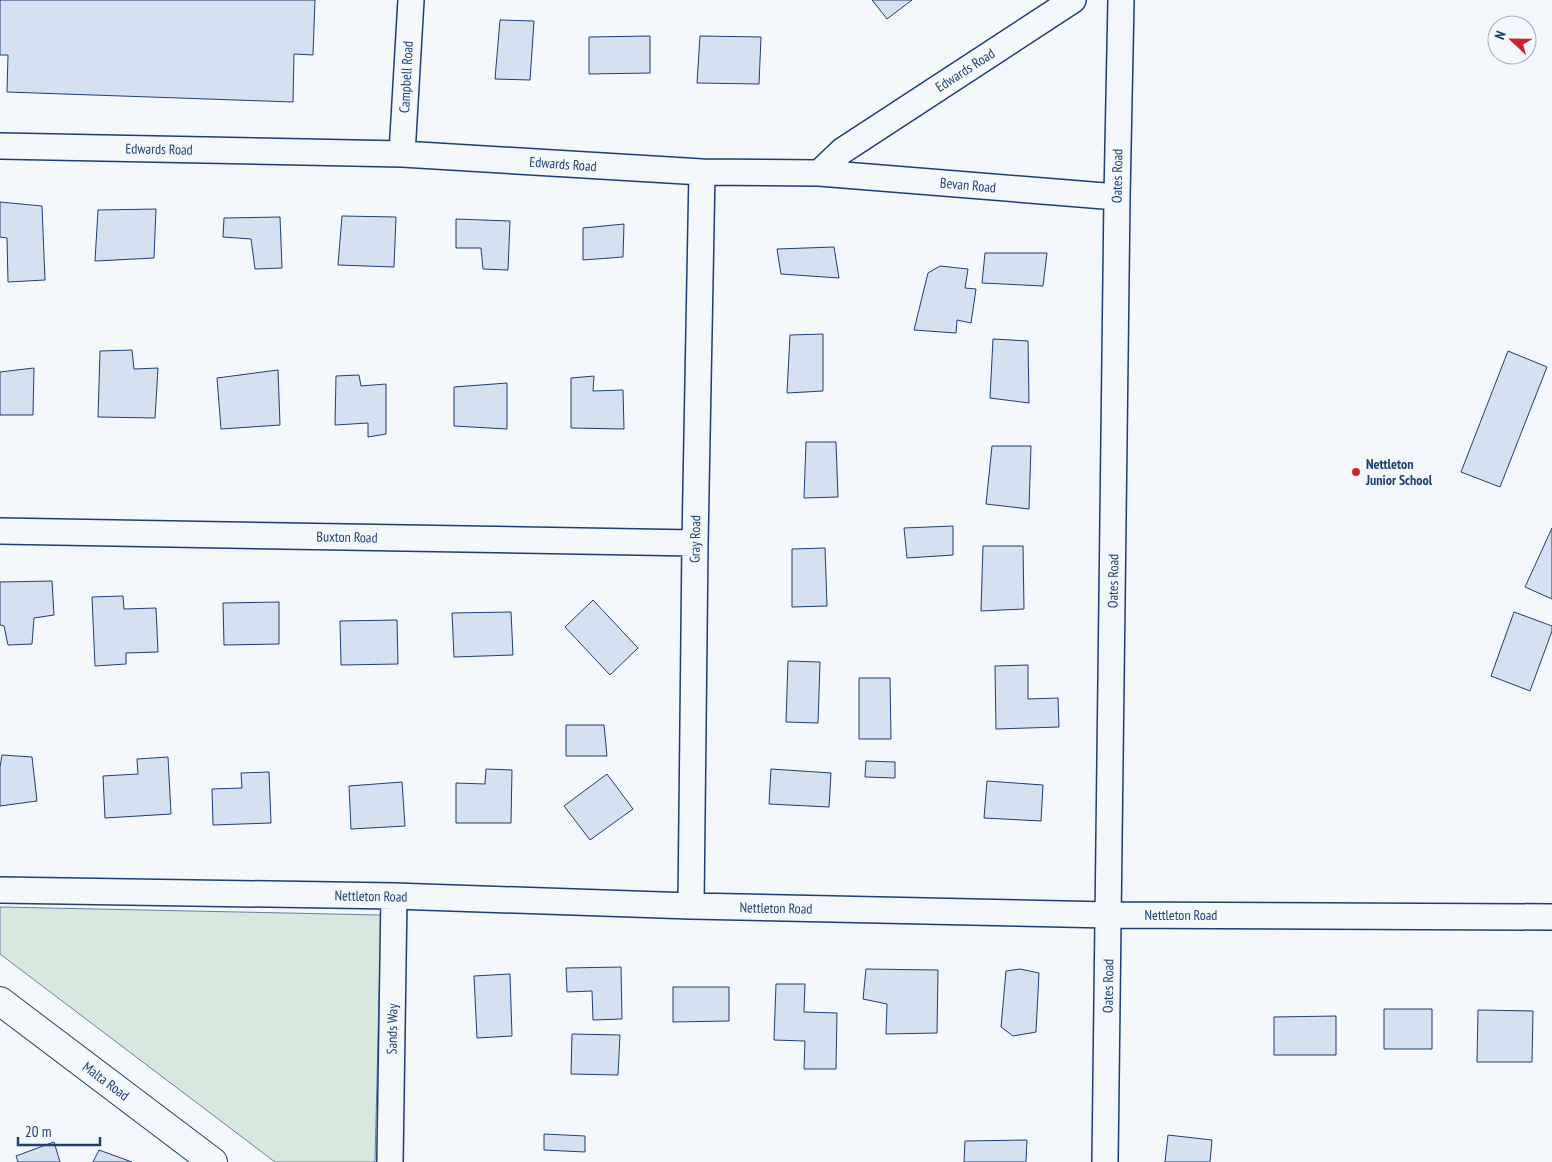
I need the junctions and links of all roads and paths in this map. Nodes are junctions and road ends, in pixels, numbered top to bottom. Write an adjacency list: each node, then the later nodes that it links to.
1 (411, 0): 5 (street, Campbell Road)
2 (1073, 0): 7 (street, Edwards Road)
3 (1121, 0): 8 (street, Oates Road)
4 (0, 146): 5 (street, Edwards Road)
5 (402, 154): 6 (street, Edwards Road)
6 (702, 172): 7 (street, Edwards Road); 10 (street, Gray Road)
7 (819, 173): 8 (street, Bevan Road)
8 (1117, 196): 14 (street, Oates Road)
9 (0, 531): 10 (street, Buxton Road)
10 (695, 542): 13 (street, Gray Road)
11 (0, 890): 12 (street, Nettleton Road)
12 (394, 896): 13 (street, Nettleton Road); 18 (street, Sands Way)
13 (692, 906): 14 (street, Nettleton Road)
14 (1109, 914): 15 (street, Nettleton Road); 19 (street, Oates Road)
15 (1552, 917)
16 (0, 1001): 17 (street, Malta Road)
17 (213, 1162)
18 (390, 1162)
19 (1105, 1162)

